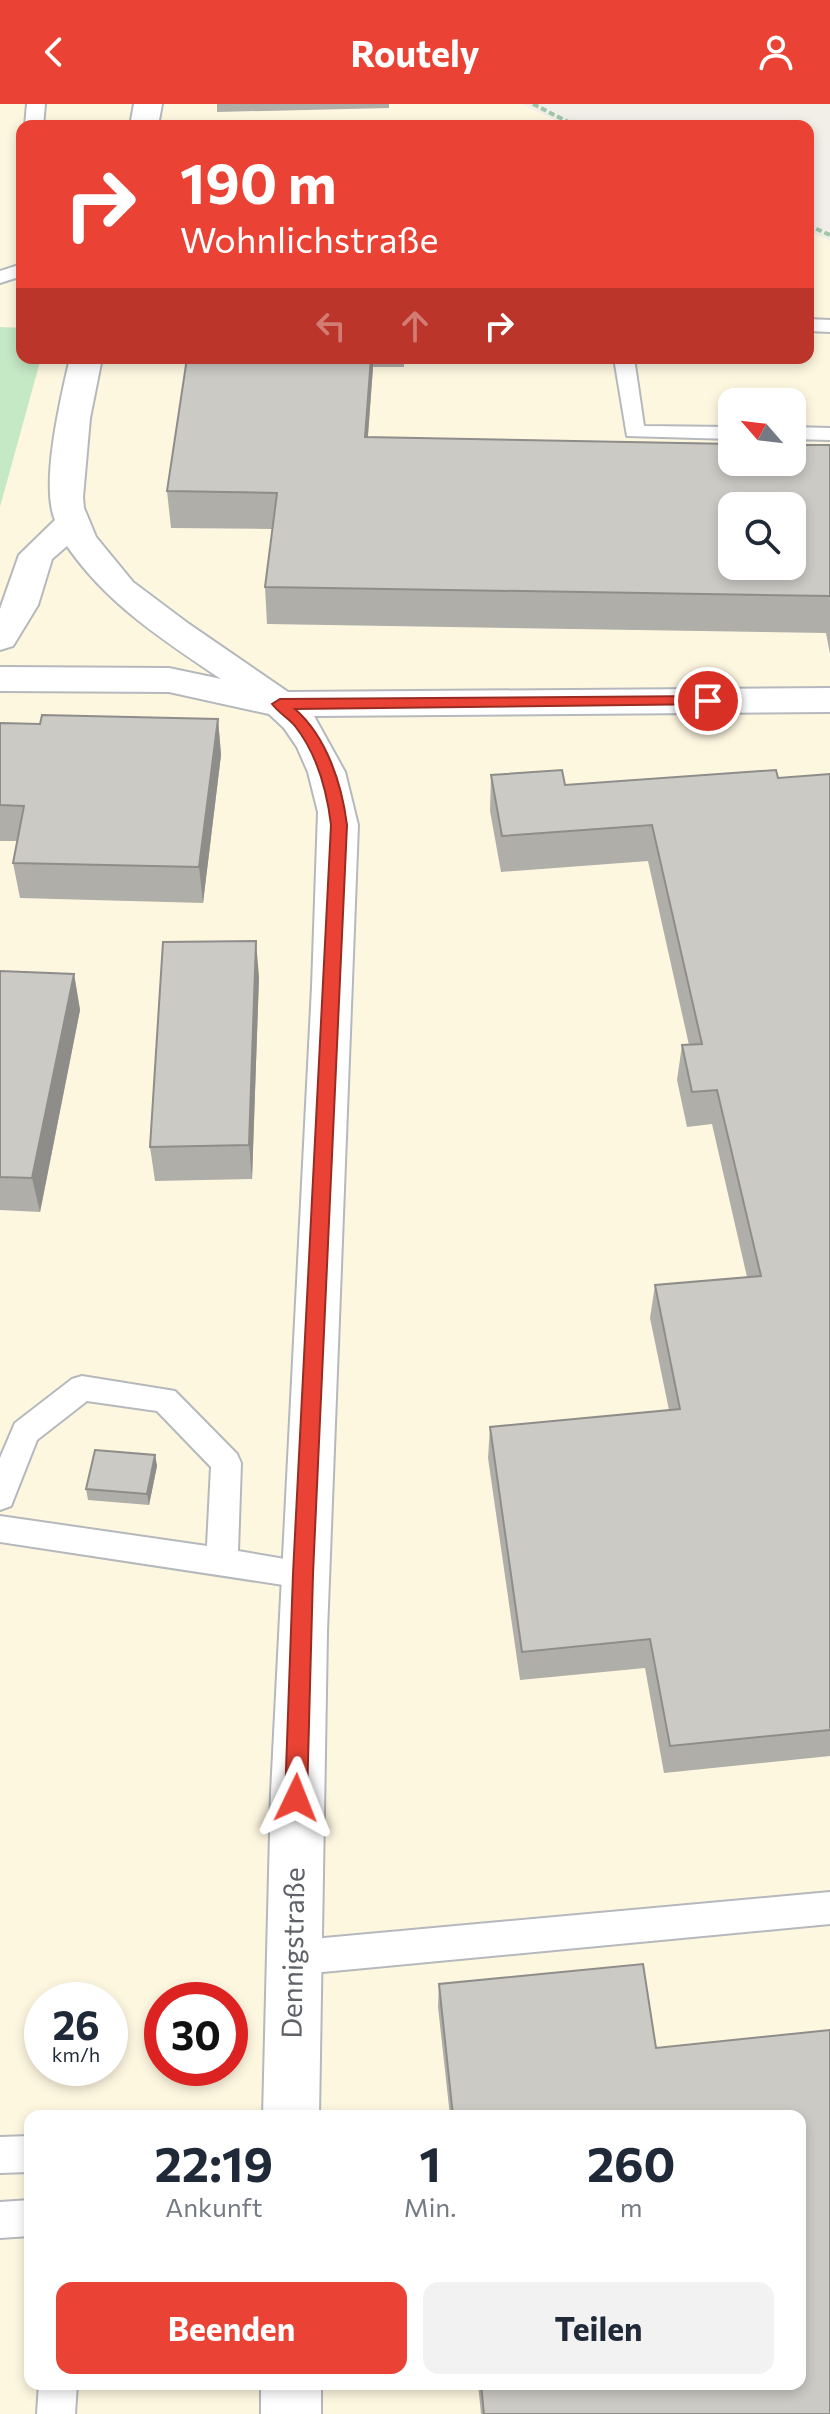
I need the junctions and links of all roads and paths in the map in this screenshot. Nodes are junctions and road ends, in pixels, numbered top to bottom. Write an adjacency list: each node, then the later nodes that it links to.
1 (533, 104): 2 (path)
2 (564, 120)
3 (85, 364): 8 (street)
4 (625, 364): 5 (lane)
5 (718, 433)
6 (806, 433): 7 (lane)
7 (830, 434)
8 (73, 522): 9 (street); 12 (street, Dennigstraße)
9 (0, 638)
10 (0, 679): 12 (street)
11 (830, 700): 12 (street)
12 (280, 704): 16 (street, Dennigstraße)
13 (0, 1497): 15 (lane)
14 (0, 1529): 15 (lane)
15 (222, 1562): 16 (lane)
16 (303, 1574): 18 (street, Dennigstraße)
17 (830, 1908): 18 (lane)
18 (291, 1958): 19 (street, Dennigstraße)
19 (291, 2110)
20 (24, 2154): 21 (lane)
21 (0, 2155)
22 (24, 2218): 23 (lane)
23 (0, 2220)
24 (58, 2390): 26 (lane)
25 (291, 2390): 27 (street)
26 (56, 2414)
27 (291, 2414)

